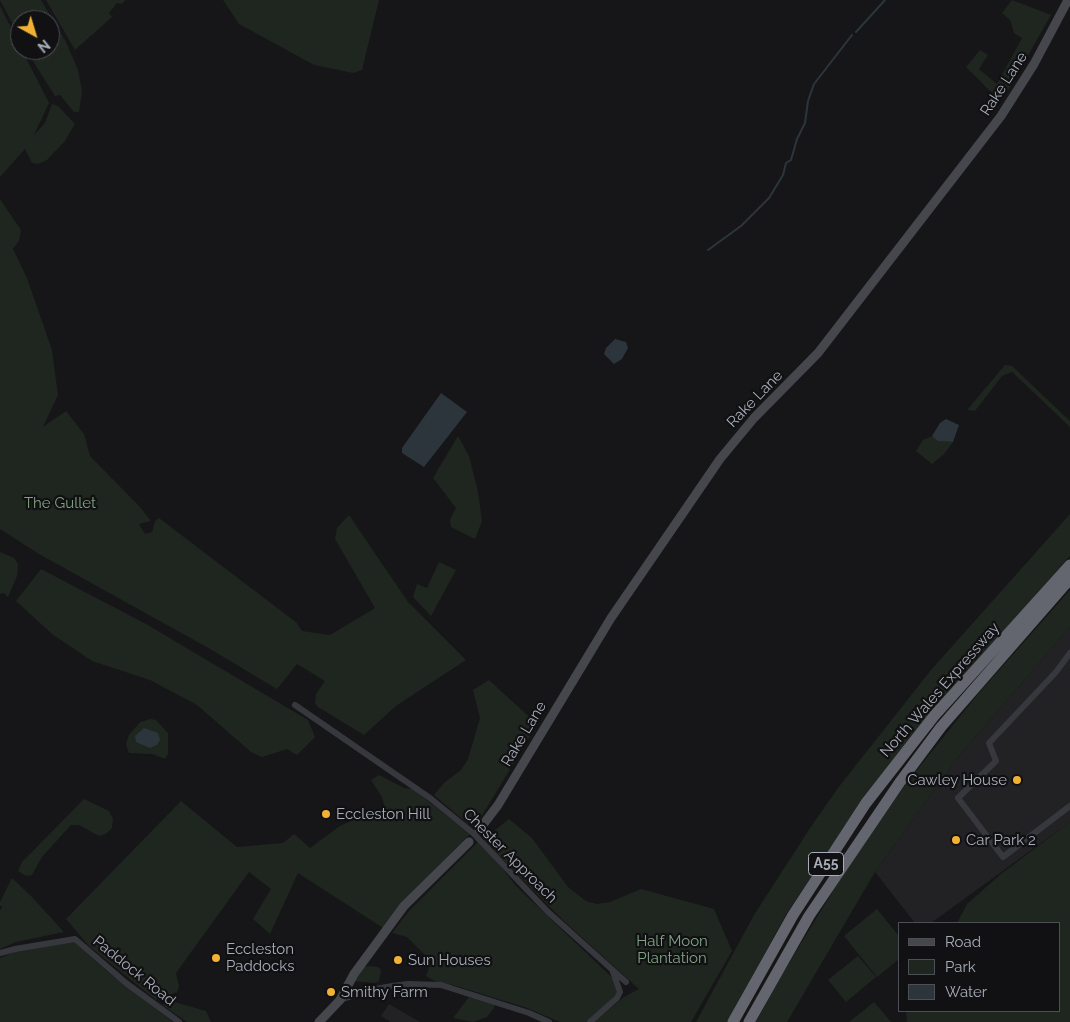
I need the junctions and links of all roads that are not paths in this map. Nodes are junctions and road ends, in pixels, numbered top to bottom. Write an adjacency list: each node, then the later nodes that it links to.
1 (1068, 0): 7 (street, Rake Lane)
2 (1070, 565): 17 (highway, North Wales Expressway / A55)
3 (1070, 579): 18 (highway, North Wales Expressway / A55)
4 (1070, 653): 6 (street)
5 (295, 705): 10 (street, Chester Approach)
6 (1070, 806)
7 (480, 830)
8 (469, 842): 12 (street)
9 (0, 953): 13 (street, Paddock Road)
10 (612, 969): 11 (street, Chester Approach); 16 (street)
11 (626, 982)
12 (340, 1000): 14 (street); 15 (street)
13 (178, 1022)
14 (320, 1022)
15 (549, 1022)
16 (590, 1022)
17 (733, 1022)
18 (749, 1022)

